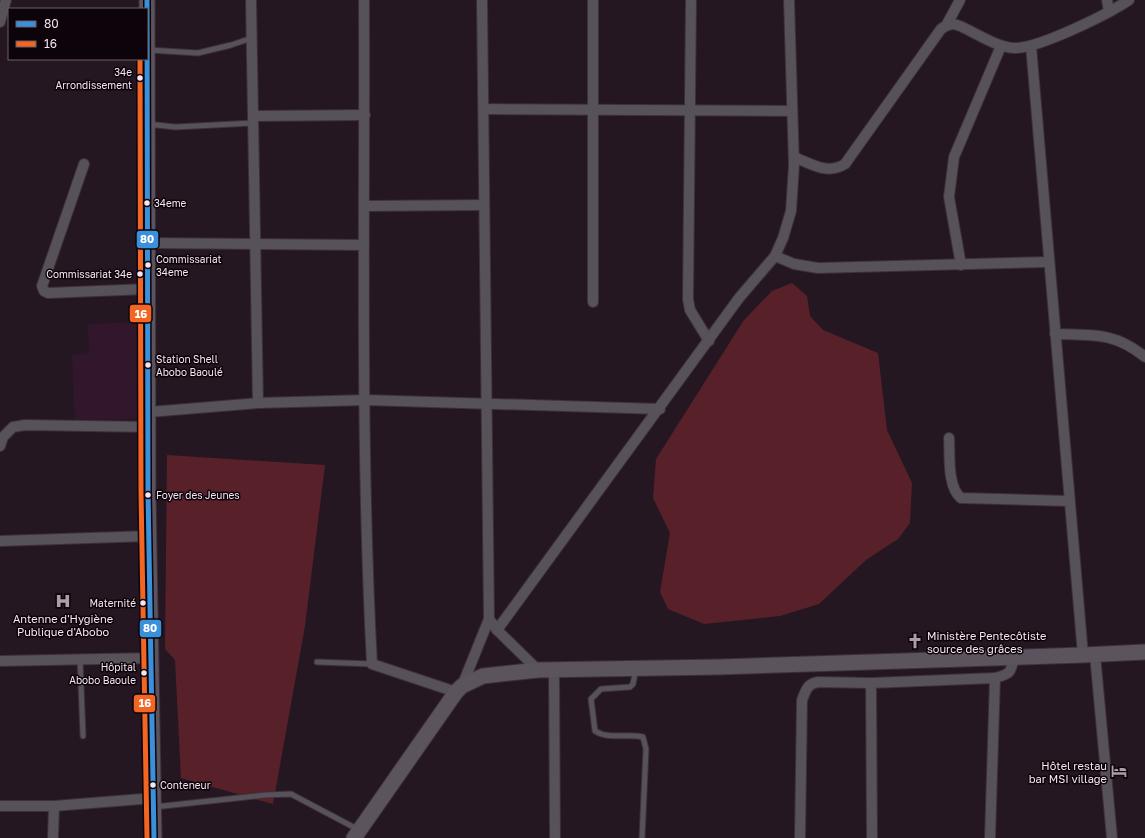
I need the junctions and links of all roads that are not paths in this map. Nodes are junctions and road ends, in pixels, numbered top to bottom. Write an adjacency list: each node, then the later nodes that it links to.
1 (6, 0): 12 (street)
2 (251, 0): 14 (street)
3 (364, 0): 22 (street)
4 (482, 0): 18 (street)
5 (593, 0): 19 (street)
6 (690, 0): 21 (street)
7 (789, 0): 20 (street)
8 (960, 0): 13 (street)
9 (1107, 0): 11 (street)
10 (1129, 0): 11 (street)
11 (1109, 12): 16 (street)
12 (0, 22)
13 (947, 24): 15 (street); 25 (street)
14 (252, 38): 17 (lane); 23 (street)
15 (1001, 46): 16 (street); 34 (street)
16 (1030, 46): 33 (street)
17 (148, 50): 24 (street)
18 (484, 109): 19 (street); 27 (street)
19 (594, 110): 21 (street); 36 (street)
20 (792, 111): 21 (street); 25 (street)
21 (691, 112): 38 (street)
22 (365, 115): 23 (street); 28 (street)
23 (253, 120): 24 (lane); 30 (street)
24 (148, 124): 29 (street)
25 (794, 157): 32 (street)
26 (84, 164): 35 (street)
27 (484, 205): 28 (street); 41 (street)
28 (365, 206): 31 (street)
29 (149, 243): 30 (street); 35 (street)
30 (255, 245): 31 (street); 42 (street)
31 (364, 245): 40 (street)
32 (775, 256): 34 (street); 38 (street)
33 (1049, 262): 34 (street); 37 (street)
34 (961, 265)
35 (148, 289): 44 (street)
36 (593, 302)
37 (1055, 334): 39 (street); 47 (street)
38 (709, 341): 43 (street)
39 (1145, 357)
40 (366, 400): 41 (street); 42 (street); 59 (street)
41 (486, 402): 43 (street); 50 (street)
42 (258, 403): 44 (street)
43 (660, 409): 51 (street)
44 (149, 420): 46 (street); 48 (street)
45 (949, 438): 47 (street)
46 (0, 446)
47 (1068, 501): 53 (street)
48 (149, 536): 49 (street); 55 (street)
49 (0, 542)
50 (489, 619): 51 (street); 65 (street)
51 (497, 630): 61 (street)
52 (1145, 652): 53 (street)
53 (1089, 655): 54 (street); 78 (street)
54 (1014, 657): 60 (street); 63 (street)
55 (151, 658): 56 (street); 67 (street)
56 (80, 659): 57 (street); 66 (lane)
57 (0, 661)
58 (317, 662): 59 (lane)
59 (372, 664): 65 (street)
60 (636, 669): 62 (street); 74 (lane)
61 (538, 670): 62 (street); 65 (street)
62 (554, 670): 73 (street)
63 (995, 678): 64 (street); 77 (street)
64 (871, 683): 75 (street); 76 (street)
65 (459, 689): 70 (street)
66 (82, 736)
67 (154, 802): 69 (street); 70 (lane); 72 (street)
68 (0, 806): 69 (street)
69 (54, 806): 71 (street)
70 (357, 834)
71 (53, 838)
72 (154, 838)
73 (555, 838)
74 (642, 838)
75 (800, 838)
76 (872, 838)
77 (990, 838)
78 (1112, 838)

